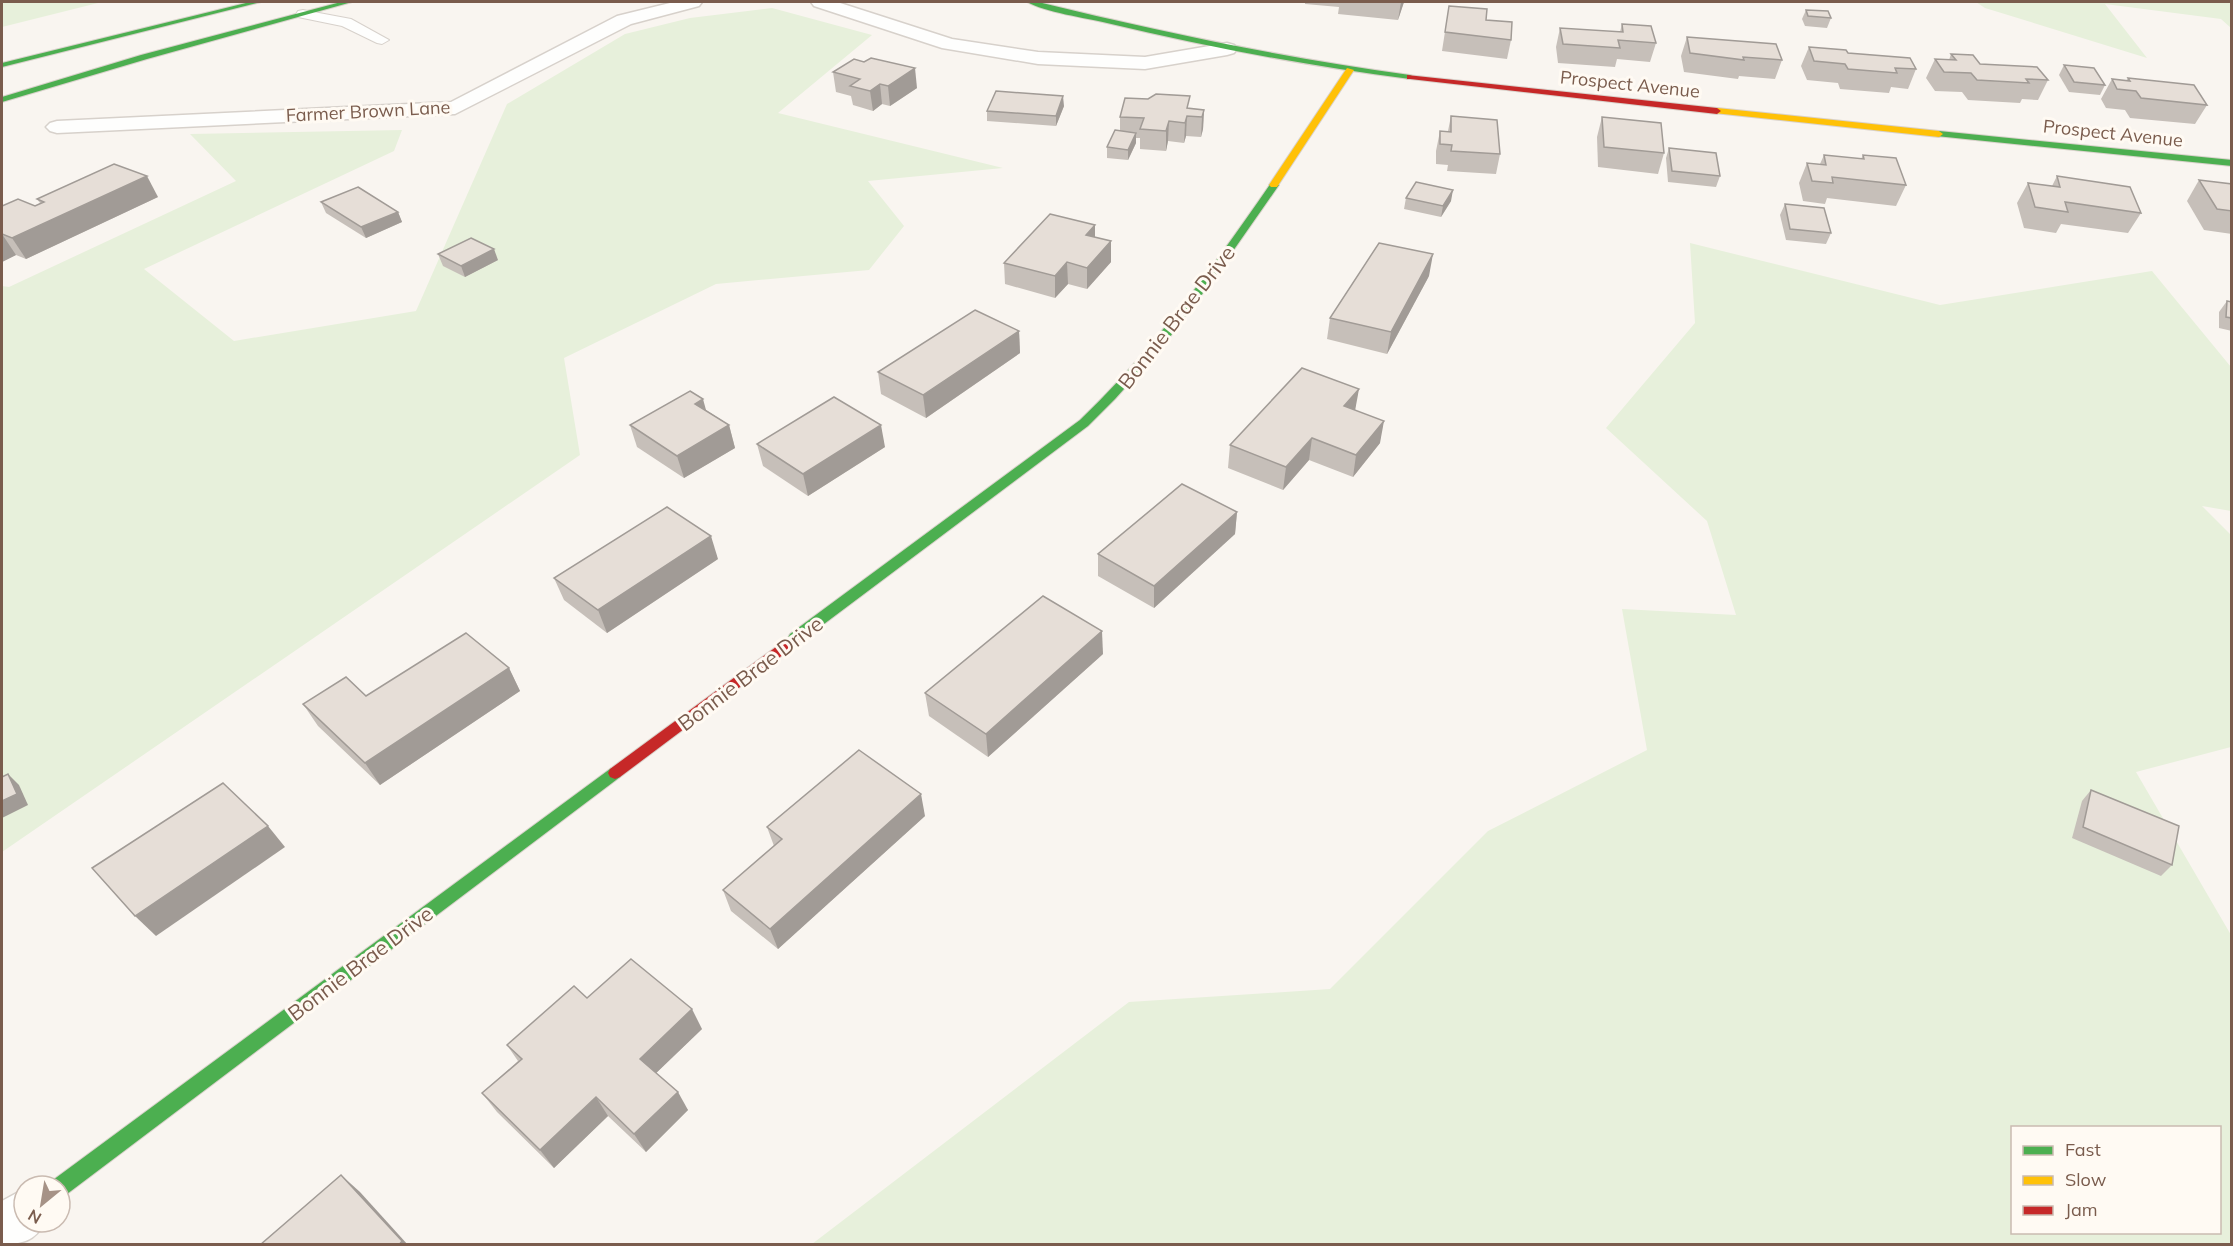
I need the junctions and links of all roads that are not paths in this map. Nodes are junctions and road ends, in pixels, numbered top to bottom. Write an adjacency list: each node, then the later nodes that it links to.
1 (257, 2): 7 (main road)
2 (348, 2): 6 (main road)
3 (693, 2): 16 (street, Farmer Brown Lane)
4 (820, 2): 10 (street)
5 (1031, 2): 10 (main road, Prospect Avenue)
6 (303, 14): 8 (lane); 11 (main road)
7 (109, 39): 9 (main road); 12 (main road)
8 (382, 40)
9 (12, 49)
10 (1227, 49): 13 (main road, Prospect Avenue)
11 (144, 57): 14 (main road); 15 (main road)
12 (2, 65)
13 (1350, 70): 17 (main road, Prospect Avenue); 18 (main road, Bonnie Brae Drive)
14 (23, 78)
15 (2, 100)
16 (57, 127)
17 (2232, 163)
18 (72, 1178)

